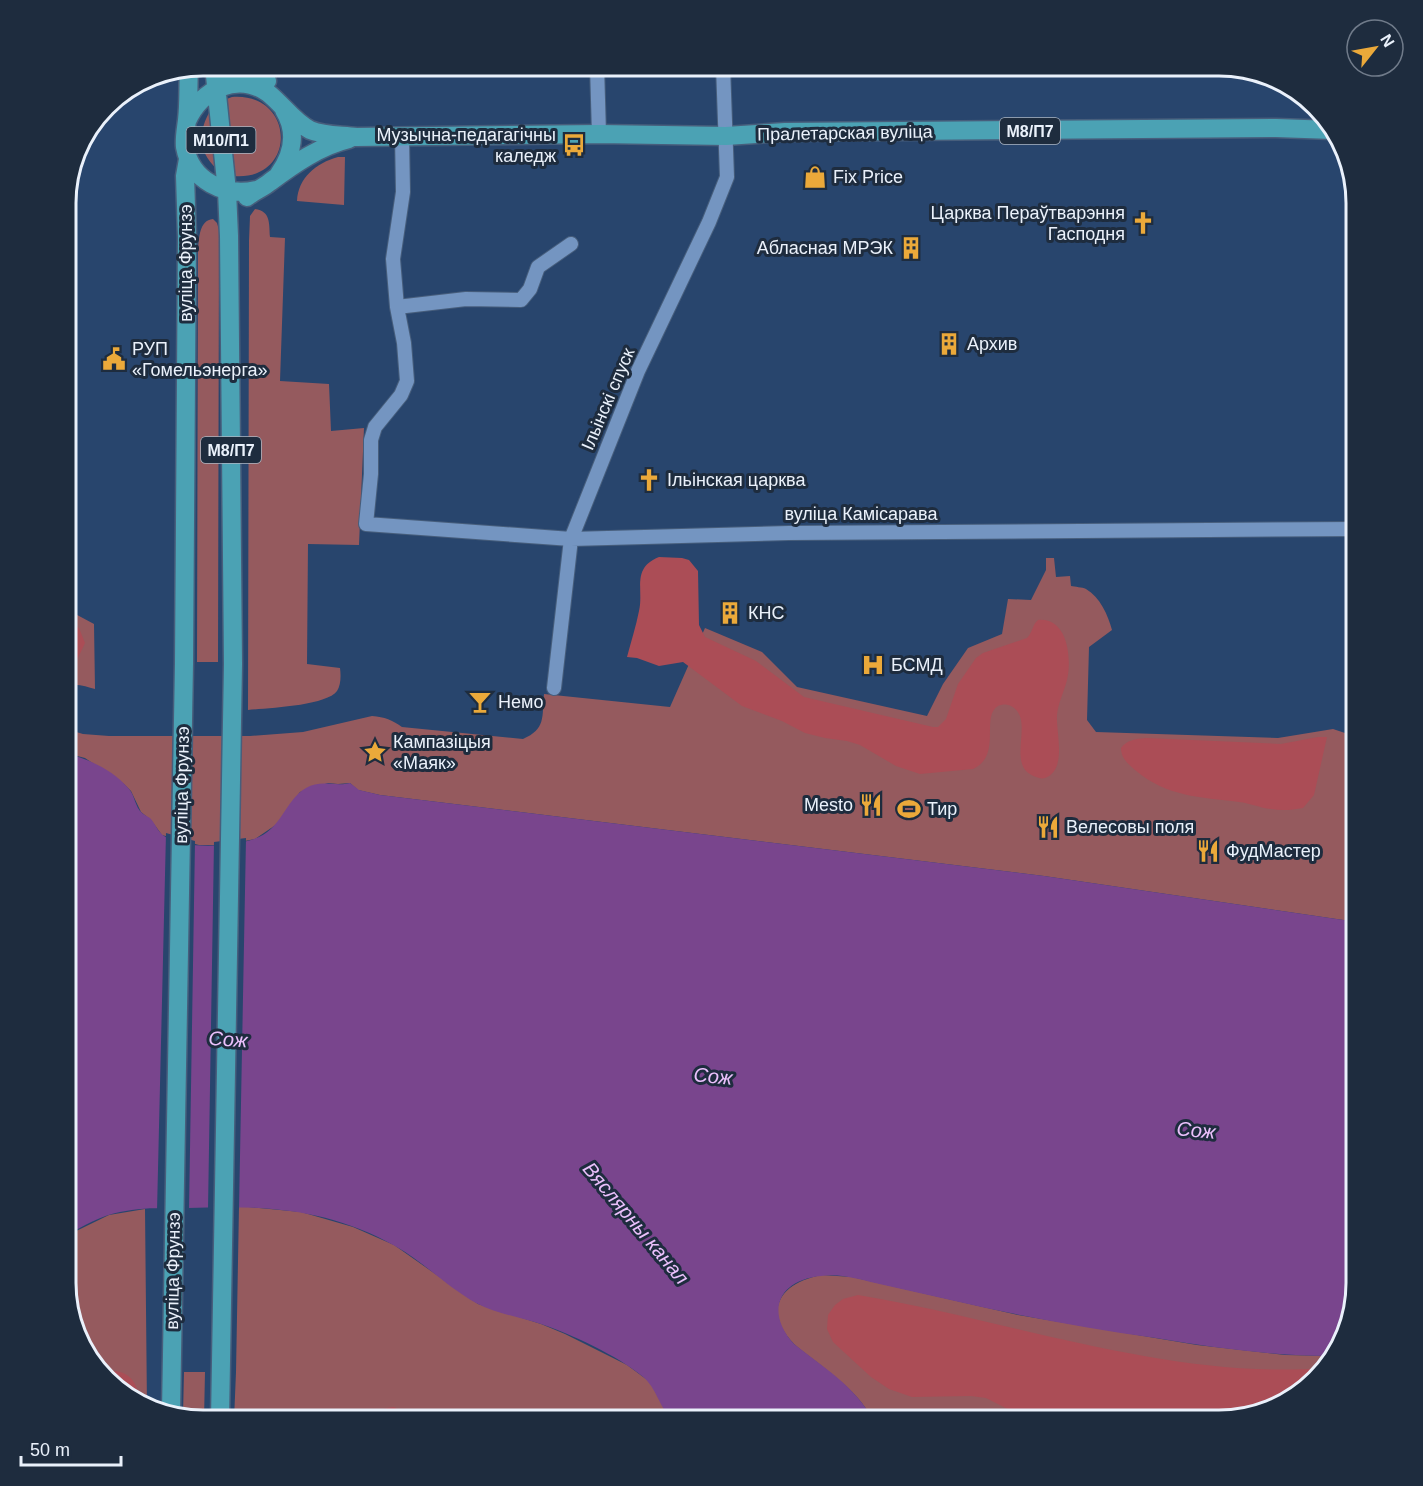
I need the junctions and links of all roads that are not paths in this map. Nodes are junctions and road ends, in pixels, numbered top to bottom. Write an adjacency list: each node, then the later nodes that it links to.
1 (215, 77): 6 (main road, М10/П1)
2 (255, 77): 10 (main road)
3 (597, 77): 11 (street)
4 (723, 77): 13 (street, Ільінскі спуск)
5 (189, 78): 8 (main road, вуліца Фрунзэ / М10/П1)
6 (216, 89): 7 (main road, М8/П7); 8 (main road); 18 (main road, М10/П1)
7 (280, 104): 10 (main road, Пралетарская вуліца / М8/П7); 16 (main road, М8/П7)
8 (187, 121): 15 (main road, вуліца Фрунзэ / М8/П7)
9 (1322, 130): 13 (main road, Пралетарская вуліца / М8/П7)
10 (334, 134): 14 (main road, Пралетарская вуліца / М8/П7)
11 (599, 134): 12 (main road, Пралетарская вуліца / М8/П7); 13 (main road, Пралетарская вуліца / М8/П7)
12 (402, 136): 14 (main road, Пралетарская вуліца / М8/П7); 21 (street)
13 (726, 136): 23 (street, Ільінскі спуск)
14 (357, 137): 16 (main road, Пралетарская вуліца / М8/П7)
15 (188, 159): 18 (main road, вуліца Фрунзэ); 25 (main road, вуліца Фрунзэ / М8/П7)
16 (277, 177): 17 (main road, М8/П7)
17 (256, 190): 18 (main road, М8/П7); 19 (main road, М8/П7)
18 (227, 191): 19 (main road, М10/П1)
19 (229, 237): 26 (main road, М8/П7)
20 (571, 244): 21 (street)
21 (397, 307): 23 (street, вуліца Камісарава)
22 (1346, 529): 23 (street, вуліца Камісарава)
23 (570, 539): 24 (street, Ільінскі спуск)
24 (554, 688)
25 (171, 1405)
26 (220, 1410)

